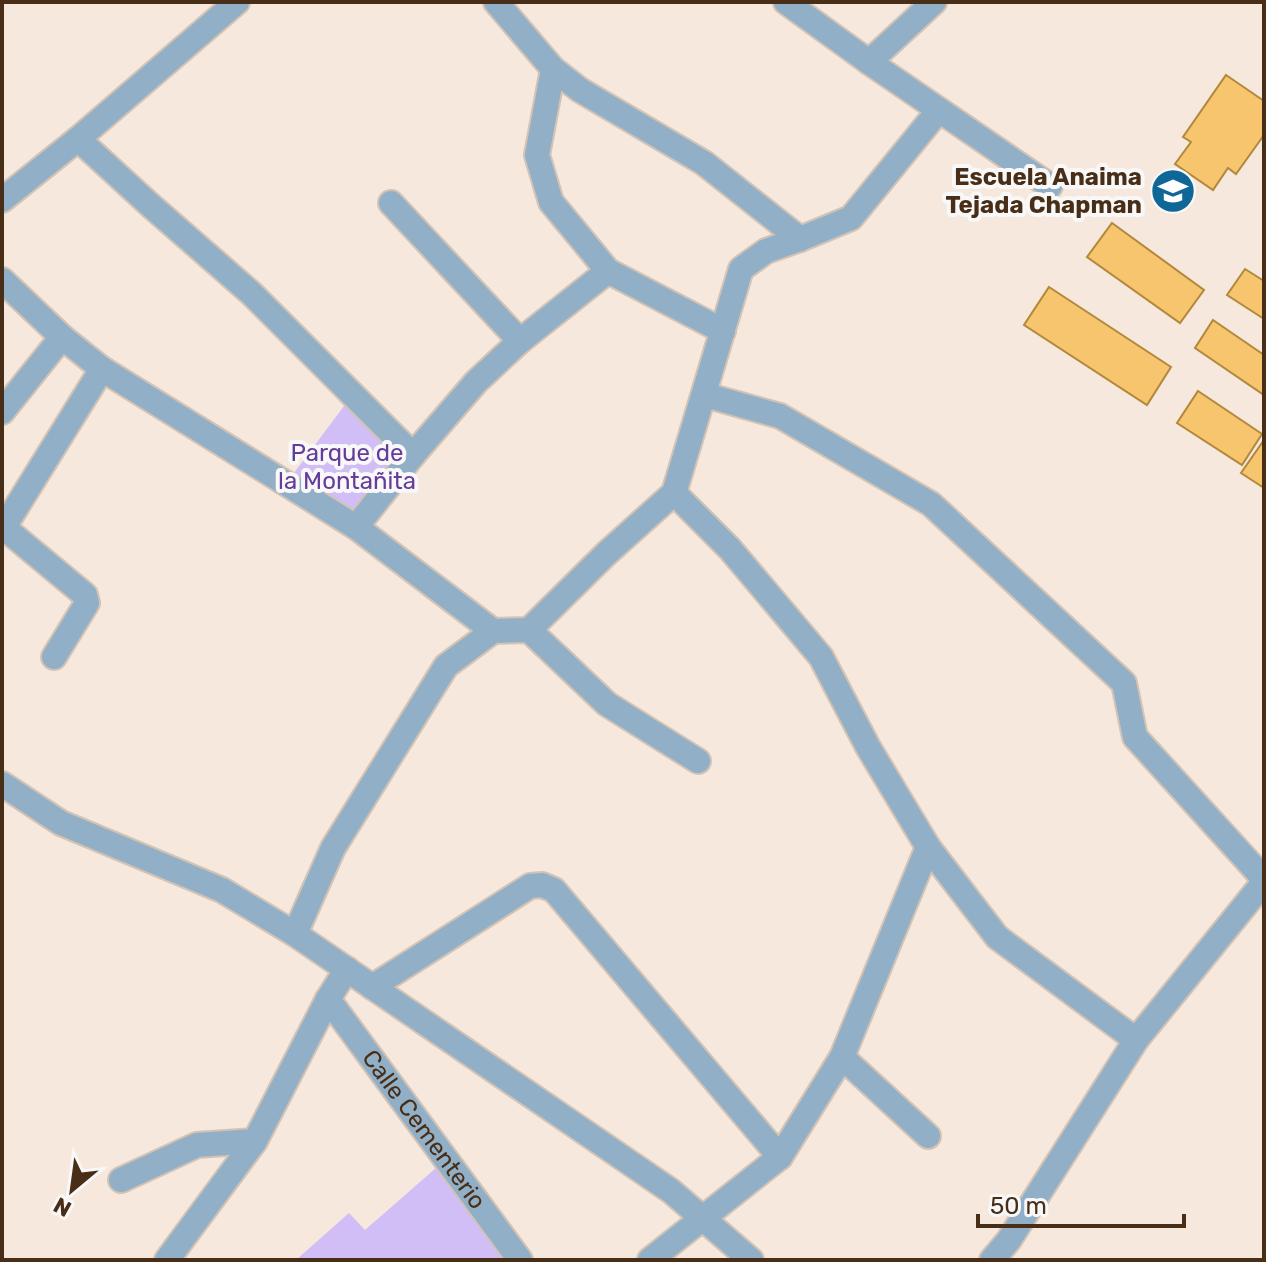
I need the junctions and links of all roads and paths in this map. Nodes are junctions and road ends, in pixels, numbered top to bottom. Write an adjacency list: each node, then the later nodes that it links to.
1 (237, 2): 8 (street)
2 (496, 2): 6 (street)
3 (786, 2): 5 (street)
4 (934, 2): 5 (street)
5 (869, 62): 7 (street)
6 (553, 69): 12 (street); 13 (street)
7 (939, 110): 9 (street); 12 (street)
8 (78, 139): 10 (street); 21 (street)
9 (1050, 186)
10 (2, 200)
11 (391, 203): 17 (street)
12 (800, 239): 15 (street)
13 (608, 271): 15 (street); 17 (street)
14 (2, 280): 16 (street)
15 (723, 331): 19 (street)
16 (62, 337): 18 (street); 20 (street)
17 (520, 341): 21 (street)
18 (102, 369): 23 (street); 24 (street)
19 (705, 395): 22 (street); 31 (street)
20 (2, 412)
21 (413, 455): 24 (street)
22 (674, 493): 25 (street); 30 (street)
23 (3, 526): 27 (street)
24 (356, 527): 26 (street)
25 (529, 630): 26 (street); 28 (street)
26 (493, 631): 32 (street)
27 (54, 657)
28 (698, 761)
29 (2, 784): 32 (street)
30 (928, 847): 36 (street); 37 (street)
31 (1264, 880): 36 (street)
32 (295, 934): 33 (street)
33 (347, 969): 34 (street); 35 (street)
34 (372, 987): 40 (street); 42 (street)
35 (328, 999): 39 (street); 44 (street, Calle Cementerio)
36 (1136, 1040): 47 (street)
37 (842, 1057): 38 (street); 40 (street)
38 (928, 1136)
39 (255, 1141): 41 (street); 43 (street)
40 (780, 1157): 42 (street)
41 (121, 1180)
42 (703, 1218): 45 (street); 46 (street)
43 (167, 1260)
44 (520, 1260)
45 (650, 1260)
46 (751, 1260)
47 (992, 1260)

